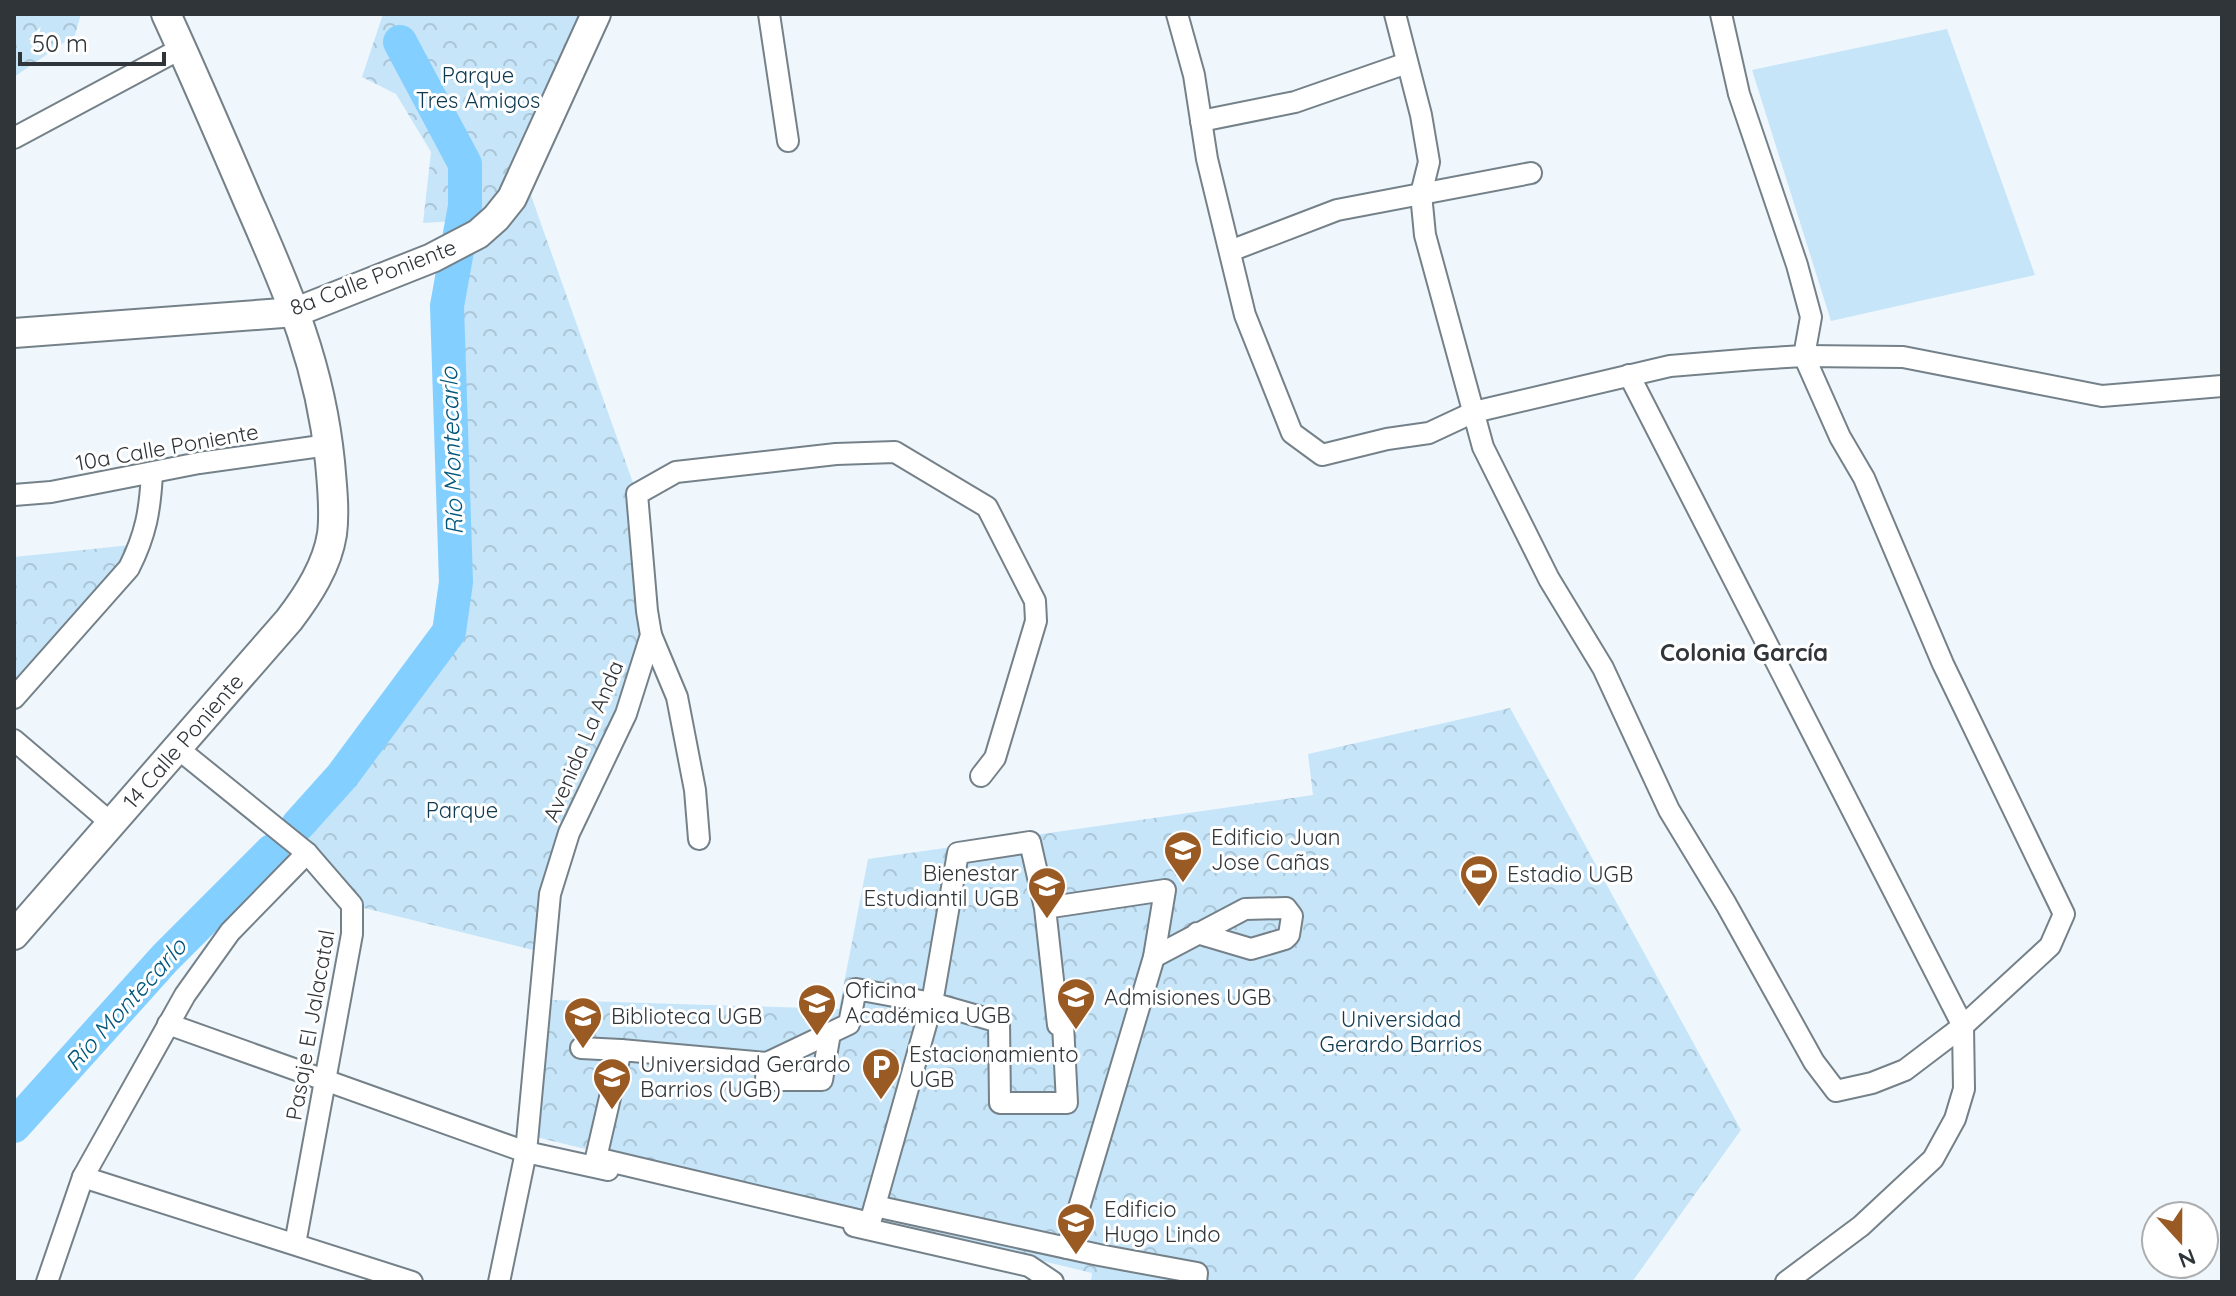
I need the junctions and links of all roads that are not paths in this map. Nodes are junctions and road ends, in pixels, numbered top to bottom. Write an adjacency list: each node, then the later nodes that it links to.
1 (166, 14): 7 (street, 14 Calle Poniente)
2 (596, 14): 15 (street, 8a Calle Poniente)
3 (769, 14): 11 (street)
4 (1395, 14): 8 (street)
5 (1721, 14): 17 (street)
6 (1182, 15): 9 (street)
7 (182, 48): 10 (street); 15 (street, 14 Calle Poniente)
8 (1407, 63): 9 (street); 13 (street)
9 (1201, 121): 14 (street)
10 (14, 138)
11 (788, 141)
12 (1531, 173): 13 (street)
13 (1421, 194): 14 (street); 20 (street)
14 (1230, 251): 20 (street)
15 (296, 312): 16 (street, 8a Calle Poniente); 21 (street, 14 Calle Poniente)
16 (14, 333)
17 (1804, 356): 18 (street); 19 (street); 38 (street)
18 (1629, 375): 20 (street); 38 (street)
19 (2222, 386)
20 (1474, 412): 38 (street)
21 (328, 445): 22 (street, 10a Calle Poniente); 27 (street, 14 Calle Poniente)
22 (152, 473): 23 (street, 10a Calle Poniente); 25 (street)
23 (14, 495)
24 (651, 635): 28 (street, Avenida La Anda); 30 (street); 44 (street, Avenida La Anda)
25 (14, 698)
26 (14, 740): 29 (street)
27 (176, 747): 29 (street, 14 Calle Poniente); 31 (street, Pasaje El Jalacatal)
28 (981, 776)
29 (111, 823): 34 (street, 14 Calle Poniente)
30 (699, 839)
31 (307, 853): 37 (street); 43 (street, Pasaje El Jalacatal)
32 (1045, 908): 35 (street); 36 (street); 36 (street)
33 (1197, 933): 35 (street)
34 (14, 935)
35 (1154, 957): 48 (street)
36 (932, 1003): 39 (street); 46 (street)
37 (168, 1024): 43 (street); 45 (street)
38 (1963, 1026): 54 (street)
39 (830, 1033): 42 (street); 42 (street)
40 (581, 1048): 41 (street)
41 (621, 1050): 42 (street); 46 (street)
42 (767, 1063)
43 (325, 1080): 44 (street); 47 (street, Pasaje El Jalacatal)
44 (526, 1152): 51 (street, Avenida La Anda); 52 (street)
45 (83, 1177): 47 (street); 49 (street)
46 (875, 1206): 48 (street)
47 (295, 1244): 50 (street)
48 (1067, 1248): 53 (street)
49 (47, 1282)
50 (412, 1282)
51 (499, 1282)
52 (1053, 1282)
53 (1196, 1282)
54 (1786, 1282)

